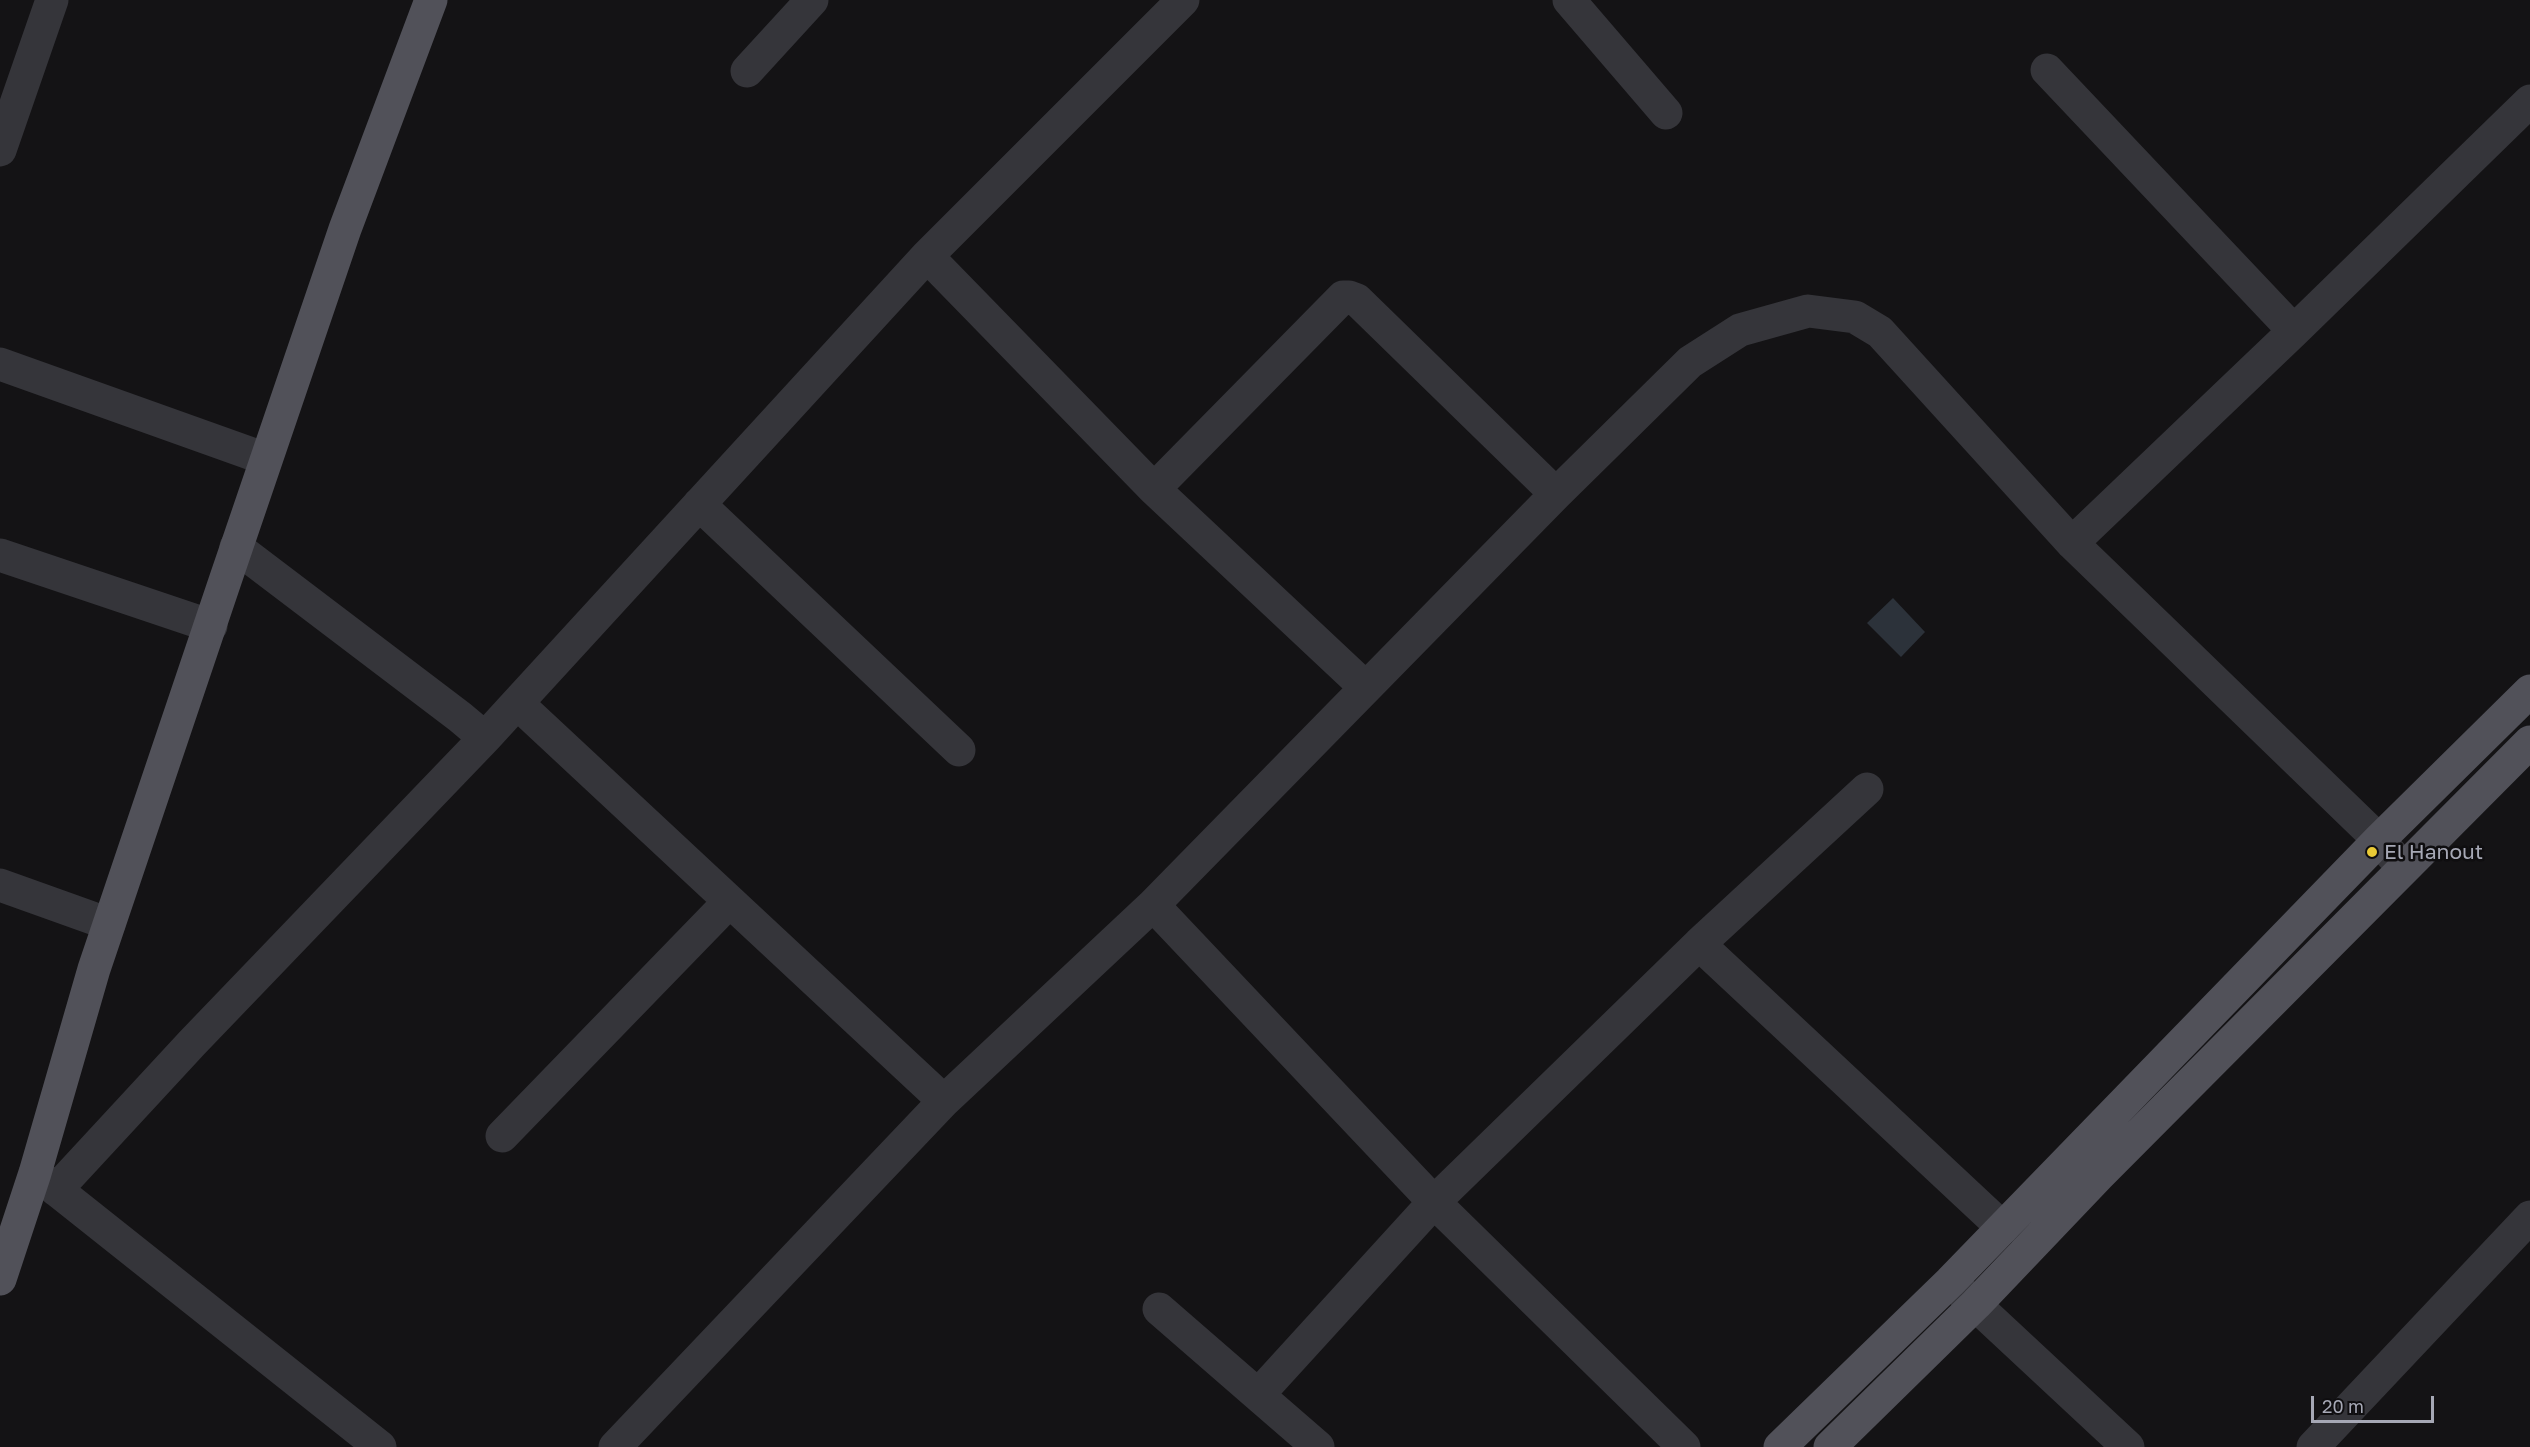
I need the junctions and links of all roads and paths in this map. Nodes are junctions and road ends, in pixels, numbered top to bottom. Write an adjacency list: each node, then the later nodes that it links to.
1 (52, 0): 10 (street)
2 (431, 0): 14 (main road)
3 (812, 0): 7 (street)
4 (1183, 0): 11 (street)
5 (1569, 0): 9 (street)
6 (2047, 70): 12 (street)
7 (747, 71)
8 (2530, 101): 12 (street)
9 (1666, 113)
10 (0, 150)
11 (927, 256): 15 (street); 17 (street)
12 (2294, 331): 18 (street)
13 (0, 364): 14 (street)
14 (266, 459): 19 (main road)
15 (1154, 489): 16 (street); 22 (street)
16 (1556, 494): 18 (street); 22 (street)
17 (699, 504): 24 (street); 27 (street)
18 (2072, 543): 29 (street)
19 (236, 547): 21 (main road); 25 (street)
20 (0, 555): 21 (street)
21 (211, 626): 34 (main road)
22 (1365, 687): 33 (street)
23 (2530, 691): 29 (main road)
24 (517, 703): 25 (street); 32 (street)
25 (485, 738): 38 (street)
26 (2530, 742): 30 (main road)
27 (959, 750)
28 (1867, 789): 35 (street)
29 (2379, 840): 30 (street); 41 (main road)
30 (2403, 868): 44 (main road)
31 (0, 885): 34 (street)
32 (729, 902): 36 (street); 37 (street)
33 (1153, 906): 36 (street); 39 (street)
34 (109, 924): 38 (main road)
35 (1699, 944): 39 (street); 41 (street)
36 (944, 1101): 48 (street)
37 (502, 1136)
38 (46, 1182): 42 (main road); 47 (street)
39 (1434, 1202): 46 (street); 50 (street)
40 (2530, 1217): 54 (street)
41 (2003, 1228): 43 (main road)
42 (0, 1279)
43 (1950, 1282): 44 (street); 51 (main road)
44 (1976, 1304): 52 (main road); 53 (street)
45 (1159, 1309): 46 (street)
46 (1258, 1395): 49 (street)
47 (380, 1447)
48 (615, 1447)
49 (1318, 1447)
50 (1684, 1447)
51 (1780, 1447)
52 (1830, 1447)
53 (2128, 1447)
54 (2313, 1447)

